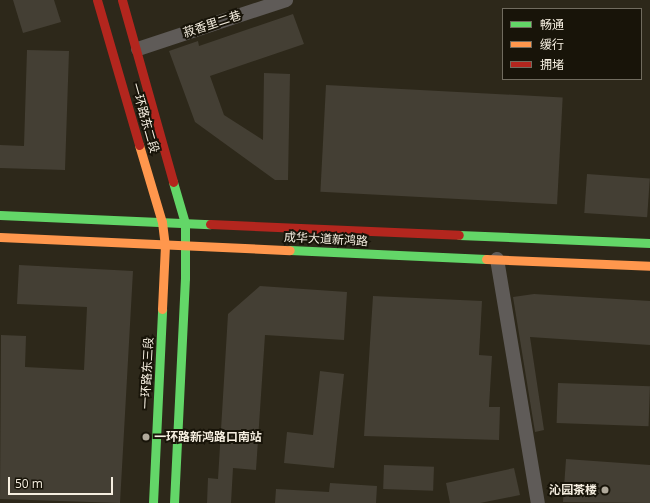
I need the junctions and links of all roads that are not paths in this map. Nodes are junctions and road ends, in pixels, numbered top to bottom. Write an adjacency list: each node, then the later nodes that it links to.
1 (97, 0): 6 (main road, 一环路东二段)
2 (122, 0): 4 (main road, 一环路东二段)
3 (286, 0): 4 (street, 菽香里二巷)
4 (138, 49): 7 (main road, 一环路东二段)
5 (0, 215): 6 (main road, 成华大道新鸿路)
6 (162, 222): 7 (main road, 成华大道新鸿路); 10 (main road, 一环路东二段)
7 (185, 223): 9 (main road, 成华大道新鸿路); 11 (main road, 一环路东二段)
8 (0, 236): 10 (main road, 成华大道新鸿路)
9 (650, 243)
10 (165, 245): 11 (main road, 成华大道新鸿路); 14 (main road, 一环路东三段)
11 (186, 245): 12 (main road, 成华大道新鸿路); 15 (main road)
12 (498, 259): 13 (main road, 成华大道新鸿路); 16 (street)
13 (650, 266)
14 (153, 503)
15 (174, 503)
16 (538, 503)

